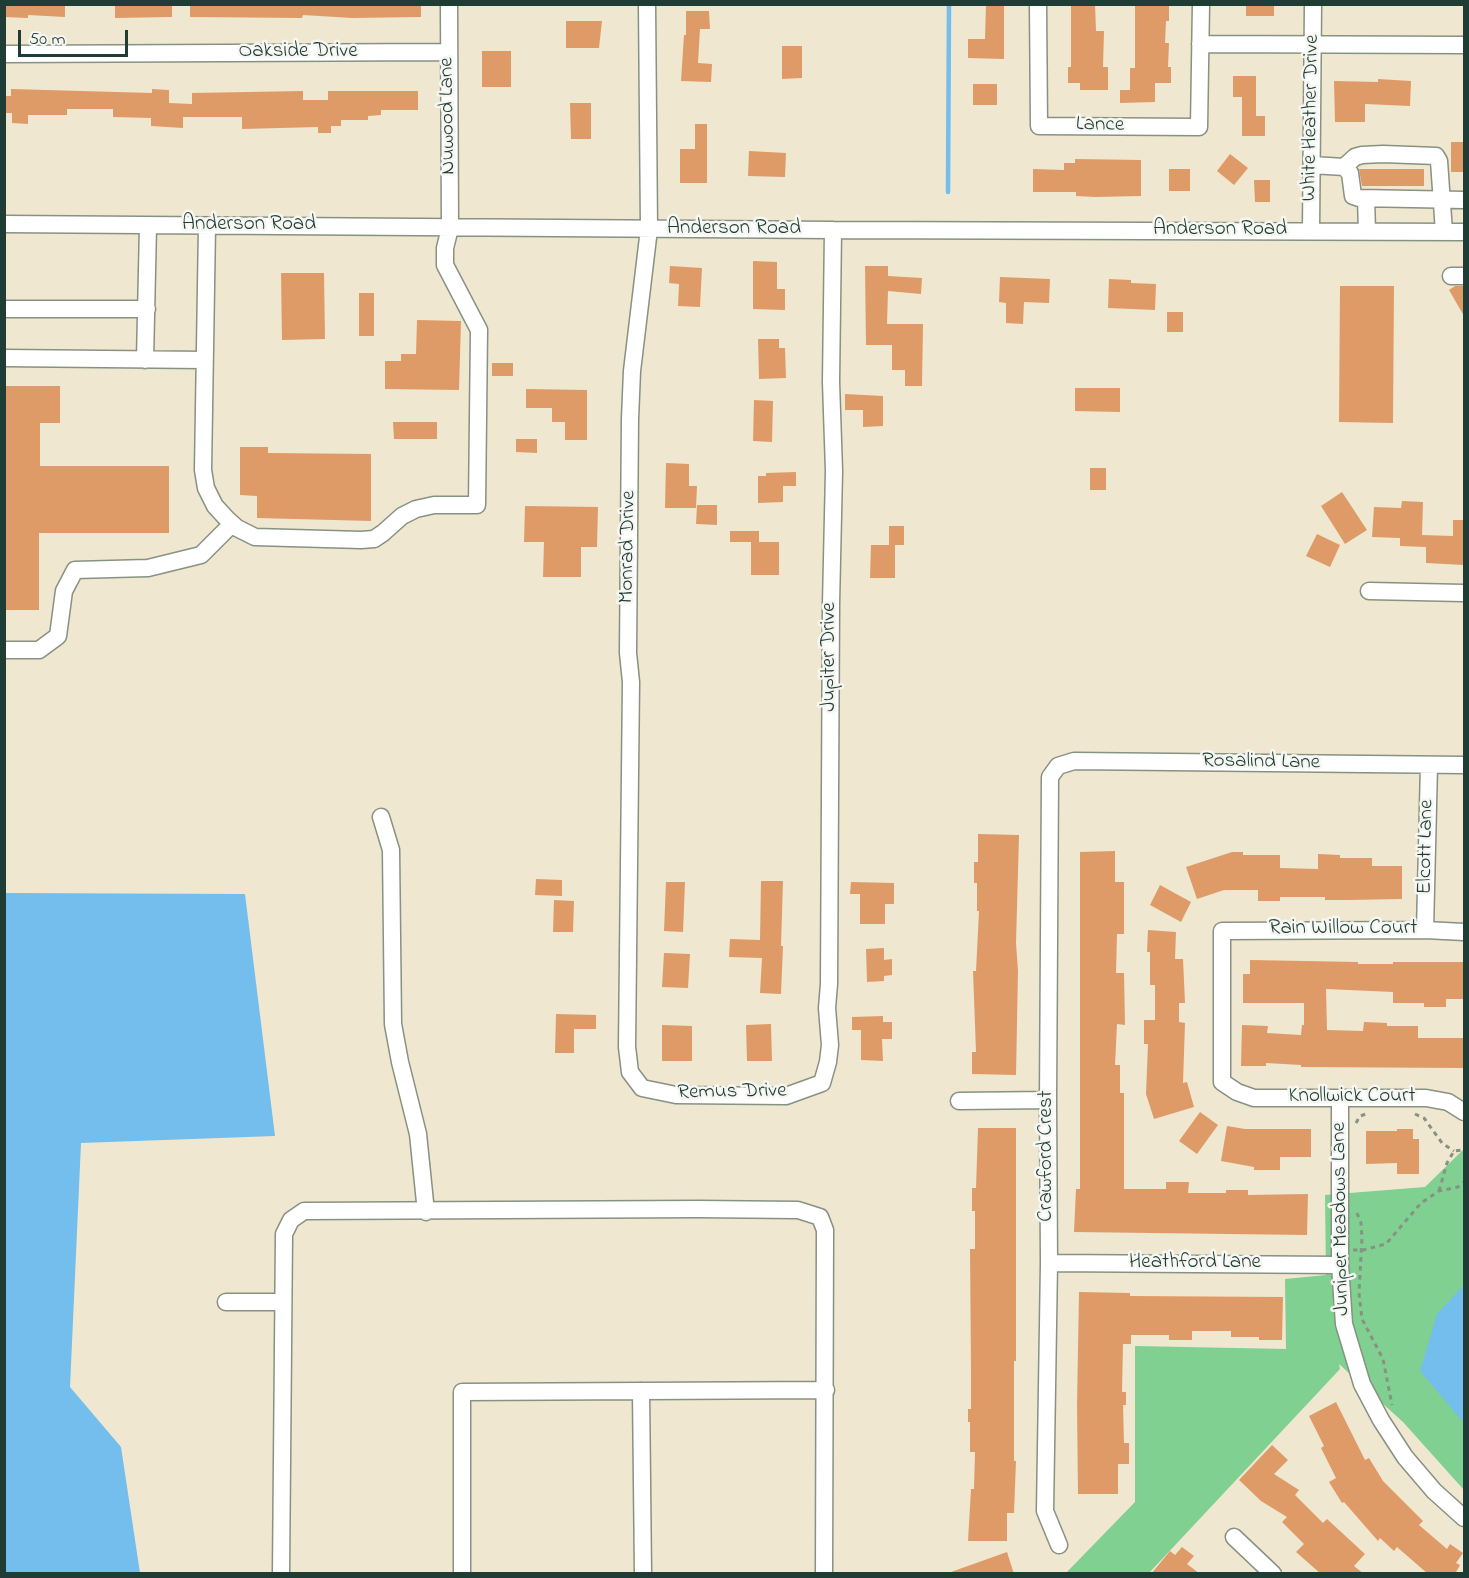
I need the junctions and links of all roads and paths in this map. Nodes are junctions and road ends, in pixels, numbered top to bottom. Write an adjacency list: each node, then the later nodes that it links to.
1 (449, 4): 9 (street, Nuwood Lane)
2 (647, 4): 20 (street, Monrad Drive)
3 (1038, 4): 6 (street, Lance)
4 (1201, 4): 6 (street)
5 (1313, 4): 8 (street, White Heather Drive)
6 (1200, 44): 8 (street)
7 (1464, 45): 8 (street)
8 (1313, 46): 11 (street, White Heather Drive)
9 (448, 52): 10 (street, Oakside Drive); 19 (street, Nuwood Lane)
10 (4, 54)
11 (1312, 165): 12 (street); 22 (street, White Heather Drive)
12 (1344, 167): 13 (street); 14 (street)
13 (1366, 199): 14 (street); 23 (street)
14 (1443, 200): 15 (street); 24 (street)
15 (1464, 200)
16 (4, 224): 17 (street, Anderson Road)
17 (147, 226): 18 (street, Anderson Road); 27 (street)
18 (207, 226): 19 (street, Anderson Road); 30 (street)
19 (450, 228): 20 (street, Anderson Road); 31 (street, Nuwood Lane)
20 (648, 229): 21 (street, Anderson Road); 42 (street, Monrad Drive)
21 (833, 230): 22 (street, Anderson Road); 41 (street, Jupiter Drive)
22 (1311, 231): 23 (street, Anderson Road)
23 (1366, 231): 24 (street, Anderson Road)
24 (1444, 232): 25 (street, Anderson Road)
25 (1464, 232)
26 (4, 309): 27 (street)
27 (147, 309): 29 (street)
28 (4, 358): 29 (street)
29 (145, 360): 30 (street)
30 (204, 360): 31 (street)
31 (232, 524): 34 (street)
32 (1369, 591): 33 (street)
33 (1464, 593)
34 (4, 650)
35 (1430, 765): 36 (street, Rosalind Lane); 37 (street, Rosalind Lane); 39 (street, Elcott Lane)
36 (1464, 765)
37 (1058, 766): 45 (street, Crawford Crest)
38 (381, 817): 56 (street)
39 (1425, 930): 40 (street, Rain Willow Court); 43 (street, Rain Willow Court)
40 (1464, 932)
41 (822, 1083): 42 (street, Remus Drive)
42 (641, 1087)
43 (1237, 1092): 44 (street, Knollwick Court)
44 (1340, 1098): 47 (street, Knollwick Court); 58 (street, Juniper Meadows Lane)
45 (1048, 1100): 46 (street); 59 (street, Crawford Crest)
46 (959, 1101)
47 (1464, 1112)
48 (1374, 1113): 50 (path)
49 (1406, 1114): 52 (path)
50 (1355, 1128)
51 (1464, 1150): 52 (path)
52 (1454, 1151): 54 (path)
53 (1464, 1182): 54 (path)
54 (1440, 1191): 57 (path)
55 (1354, 1206): 57 (path)
56 (426, 1212): 61 (street); 62 (street)
57 (1363, 1250): 58 (path); 64 (path)
58 (1340, 1258): 59 (street, Heathford Lane); 65 (street, Juniper Meadows Lane)
59 (1050, 1263): 67 (street, Crawford Crest)
60 (226, 1302): 61 (street)
61 (283, 1302): 68 (street)
62 (826, 1390): 63 (street); 71 (street)
63 (641, 1391): 69 (street); 70 (street)
64 (1393, 1407)
65 (1464, 1518)
66 (1234, 1537): 72 (street)
67 (1059, 1545)
68 (281, 1574)
69 (462, 1574)
70 (643, 1574)
71 (824, 1574)
72 (1274, 1574)

